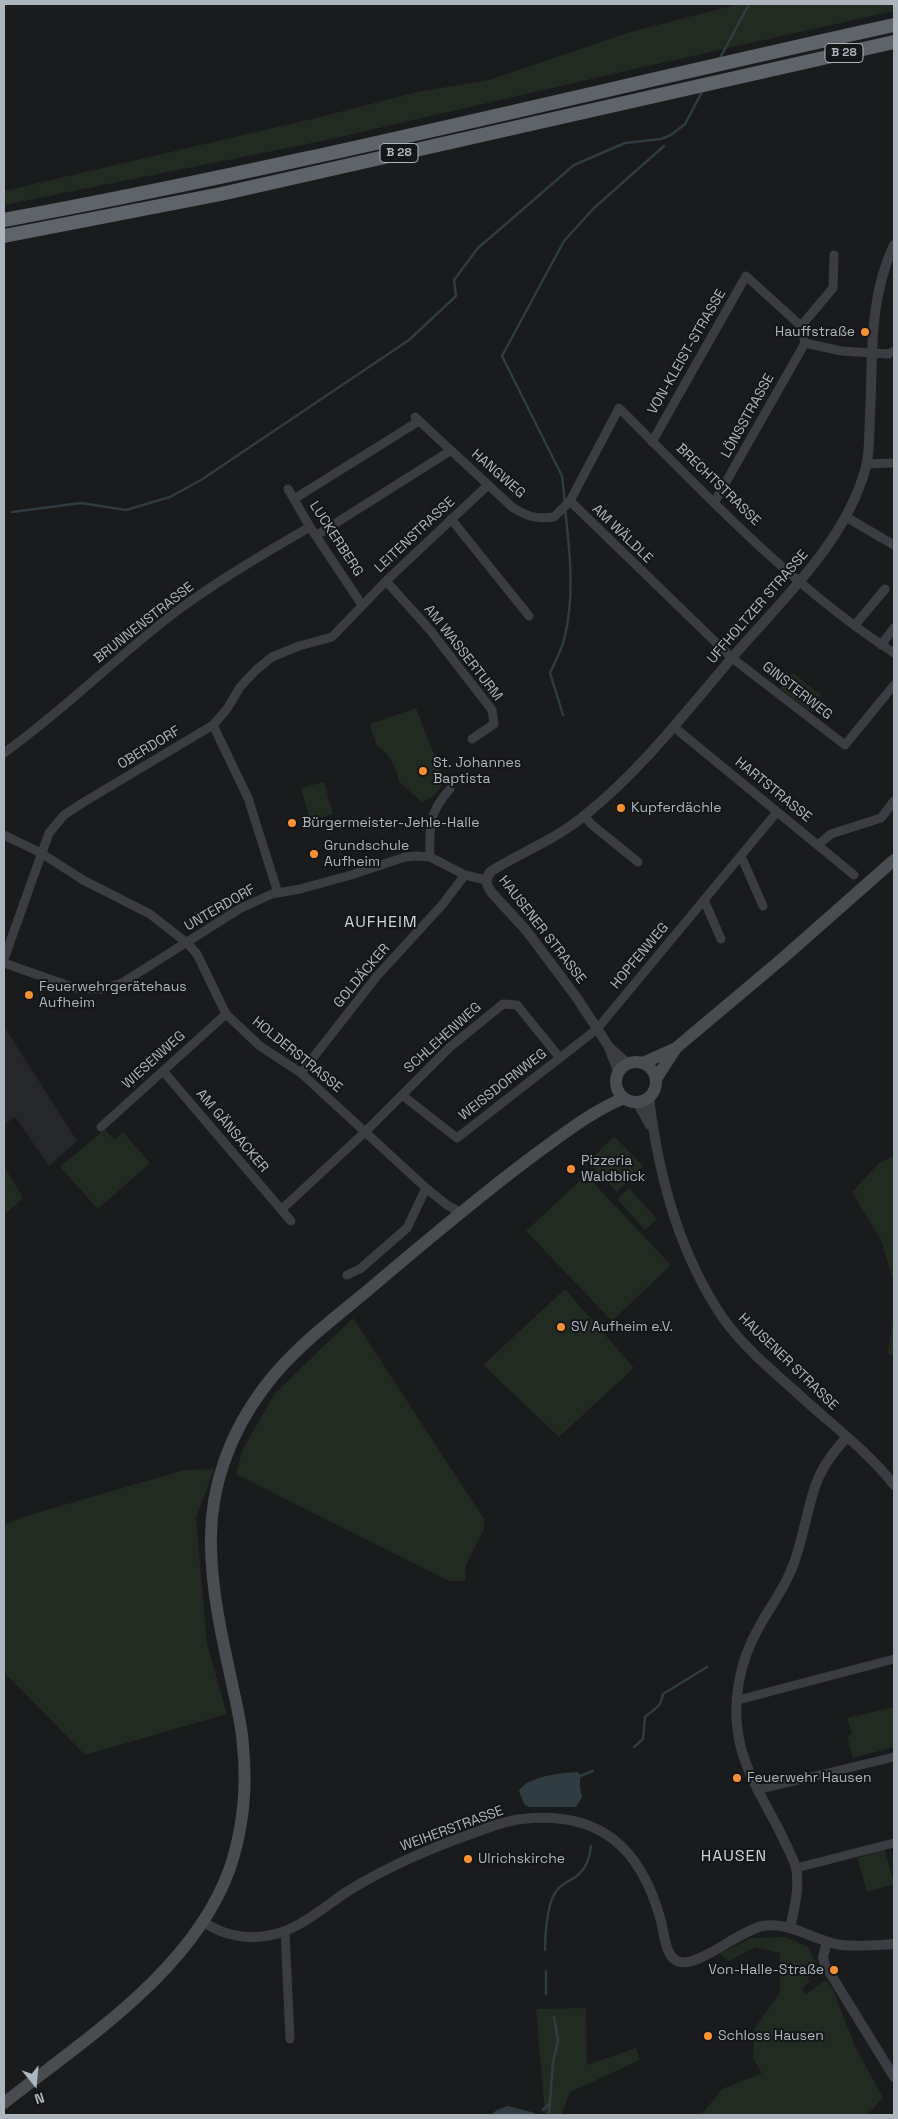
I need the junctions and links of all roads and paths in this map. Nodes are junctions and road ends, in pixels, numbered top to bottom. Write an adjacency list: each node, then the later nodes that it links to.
1 (894, 26): 3 (highway, B 28)
2 (894, 42): 4 (highway, B 28)
3 (4, 220)
4 (4, 236)
5 (894, 246): 10 (street, UFFHOLTZER STRASSE)
6 (834, 255): 7 (street)
7 (801, 326): 8 (street); 11 (street, VON-KLEIST-STRASSE)
8 (805, 343): 10 (street); 19 (street, LÖNSSTRASSE)
9 (894, 351): 10 (street)
10 (870, 353): 14 (street, UFFHOLTZER STRASSE)
11 (652, 442): 18 (street, BRECHTSTRASSE); 19 (street, BRECHTSTRASSE)
12 (450, 451): 15 (street, HANGWEG); 17 (street, HANGWEG); 23 (street)
13 (894, 463): 14 (street)
14 (866, 464): 20 (street, UFFHOLTZER STRASSE)
15 (488, 486): 18 (street, HANGWEG); 21 (street, LEITENSTRASSE)
16 (288, 489): 17 (street, LUCKERBERG)
17 (294, 499): 22 (street, LUCKERBERG)
18 (570, 501): 34 (street, AM WÄLDLE)
19 (714, 503): 26 (street, BRECHTSTRASSE)
20 (846, 517): 24 (street); 26 (street, UFFHOLTZER STRASSE)
21 (451, 519): 25 (street, LEITENSTRASSE); 29 (street)
22 (310, 527): 23 (street, LUCKERBERG); 39 (street, BRUNNENSTRASSE)
23 (317, 535): 28 (street, LUCKERBERG)
24 (894, 545)
25 (386, 581): 28 (street, LEITENSTRASSE); 38 (street, AM WASSERTURM)
26 (799, 581): 30 (street, BRECHTSTRASSE); 34 (street, UFFHOLTZER STRASSE)
27 (885, 589): 30 (street)
28 (362, 605): 36 (street, OBERDORF)
29 (529, 616)
30 (855, 625): 32 (street, BRECHTSTRASSE)
31 (894, 628): 32 (street)
32 (881, 644): 33 (street, BRECHTSTRASSE)
33 (894, 653)
34 (732, 658): 35 (street, GINSTERWEG); 37 (street, UFFHOLTZER STRASSE)
35 (894, 685)
36 (213, 726): 46 (street, OBERDORF); 54 (street)
37 (674, 726): 42 (street, HARTSTRASSE); 43 (street, UFFHOLTZER STRASSE)
38 (472, 739)
39 (4, 753)
40 (450, 789): 48 (street)
41 (894, 801): 45 (street)
42 (777, 812): 45 (street, HARTSTRASSE); 47 (street, HOPFENWEG)
43 (585, 816): 50 (street); 53 (street, UFFHOLTZER STRASSE)
44 (4, 835): 46 (street, HOLDERSTRASSE)
45 (819, 844): 52 (street, HARTSTRASSE)
46 (41, 853): 58 (street, HOLDERSTRASSE); 59 (street, OBERDORF)
47 (740, 856): 55 (street, HOPFENWEG); 56 (street)
48 (430, 857): 51 (street, UNTERDORF); 54 (street, UNTERDORF)
49 (894, 860): 62 (main road)
50 (638, 862)
51 (465, 875): 53 (street, UNTERDORF); 66 (street, GOLDÄCKER)
52 (854, 875)
53 (486, 880): 61 (street, HAUSENER STRASSE)
54 (278, 893): 58 (street, UNTERDORF)
55 (704, 900): 57 (street); 61 (street, HOPFENWEG)
56 (763, 906)
57 (721, 938)
58 (187, 943): 59 (street, UNTERDORF); 60 (street, HOLDERSTRASSE)
59 (4, 961)
60 (226, 1014): 65 (street, WIESENWEG); 66 (street, HOLDERSTRASSE)
61 (597, 1029): 63 (street, WEISSDORNWEG); 67 (street, HAUSENER STRASSE)
62 (676, 1048): 64 (main road); 68 (main road)
63 (560, 1058): 69 (street, WEISSDORNWEG); 69 (street, SCHLEHENWEG)
64 (643, 1064): 67 (main road); 68 (main road)
65 (163, 1071): 74 (street, WIESENWEG); 78 (street, AM GÄNSACKER)
66 (301, 1073): 76 (street, HOLDERSTRASSE)
67 (621, 1074): 71 (main road); 73 (main road)
68 (656, 1078): 70 (main road)
69 (402, 1095): 76 (street, SCHLEHENWEG)
70 (649, 1096): 72 (main road); 75 (street, HAUSENER STRASSE)
71 (624, 1098): 72 (main road); 73 (main road)
72 (637, 1102): 75 (street, HAUSENER STRASSE)
73 (596, 1110): 79 (main road)
74 (101, 1127)
75 (652, 1128): 82 (street, HAUSENER STRASSE)
76 (366, 1131): 77 (street, HOLDERSTRASSE); 78 (street)
77 (426, 1188): 79 (street, HOLDERSTRASSE); 81 (street)
78 (280, 1210): 80 (street, AM GÄNSACKER)
79 (460, 1212): 90 (main road)
80 (291, 1221)
81 (346, 1275)
82 (847, 1437): 83 (street, HAUSENER STRASSE); 85 (street)
83 (894, 1485)
84 (894, 1660): 85 (street)
85 (738, 1700): 87 (street)
86 (894, 1757): 87 (street)
87 (757, 1790): 89 (street)
88 (894, 1843): 89 (street)
89 (796, 1868): 91 (street)
90 (204, 1922): 92 (street, WEIHERSTRASSE); 97 (main road)
91 (790, 1928): 92 (street, WEIHERSTRASSE); 93 (street)
92 (285, 1931): 95 (street)
93 (827, 1942): 94 (street); 96 (street)
94 (894, 1944)
95 (290, 2039)
96 (894, 2077)
97 (4, 2103)

